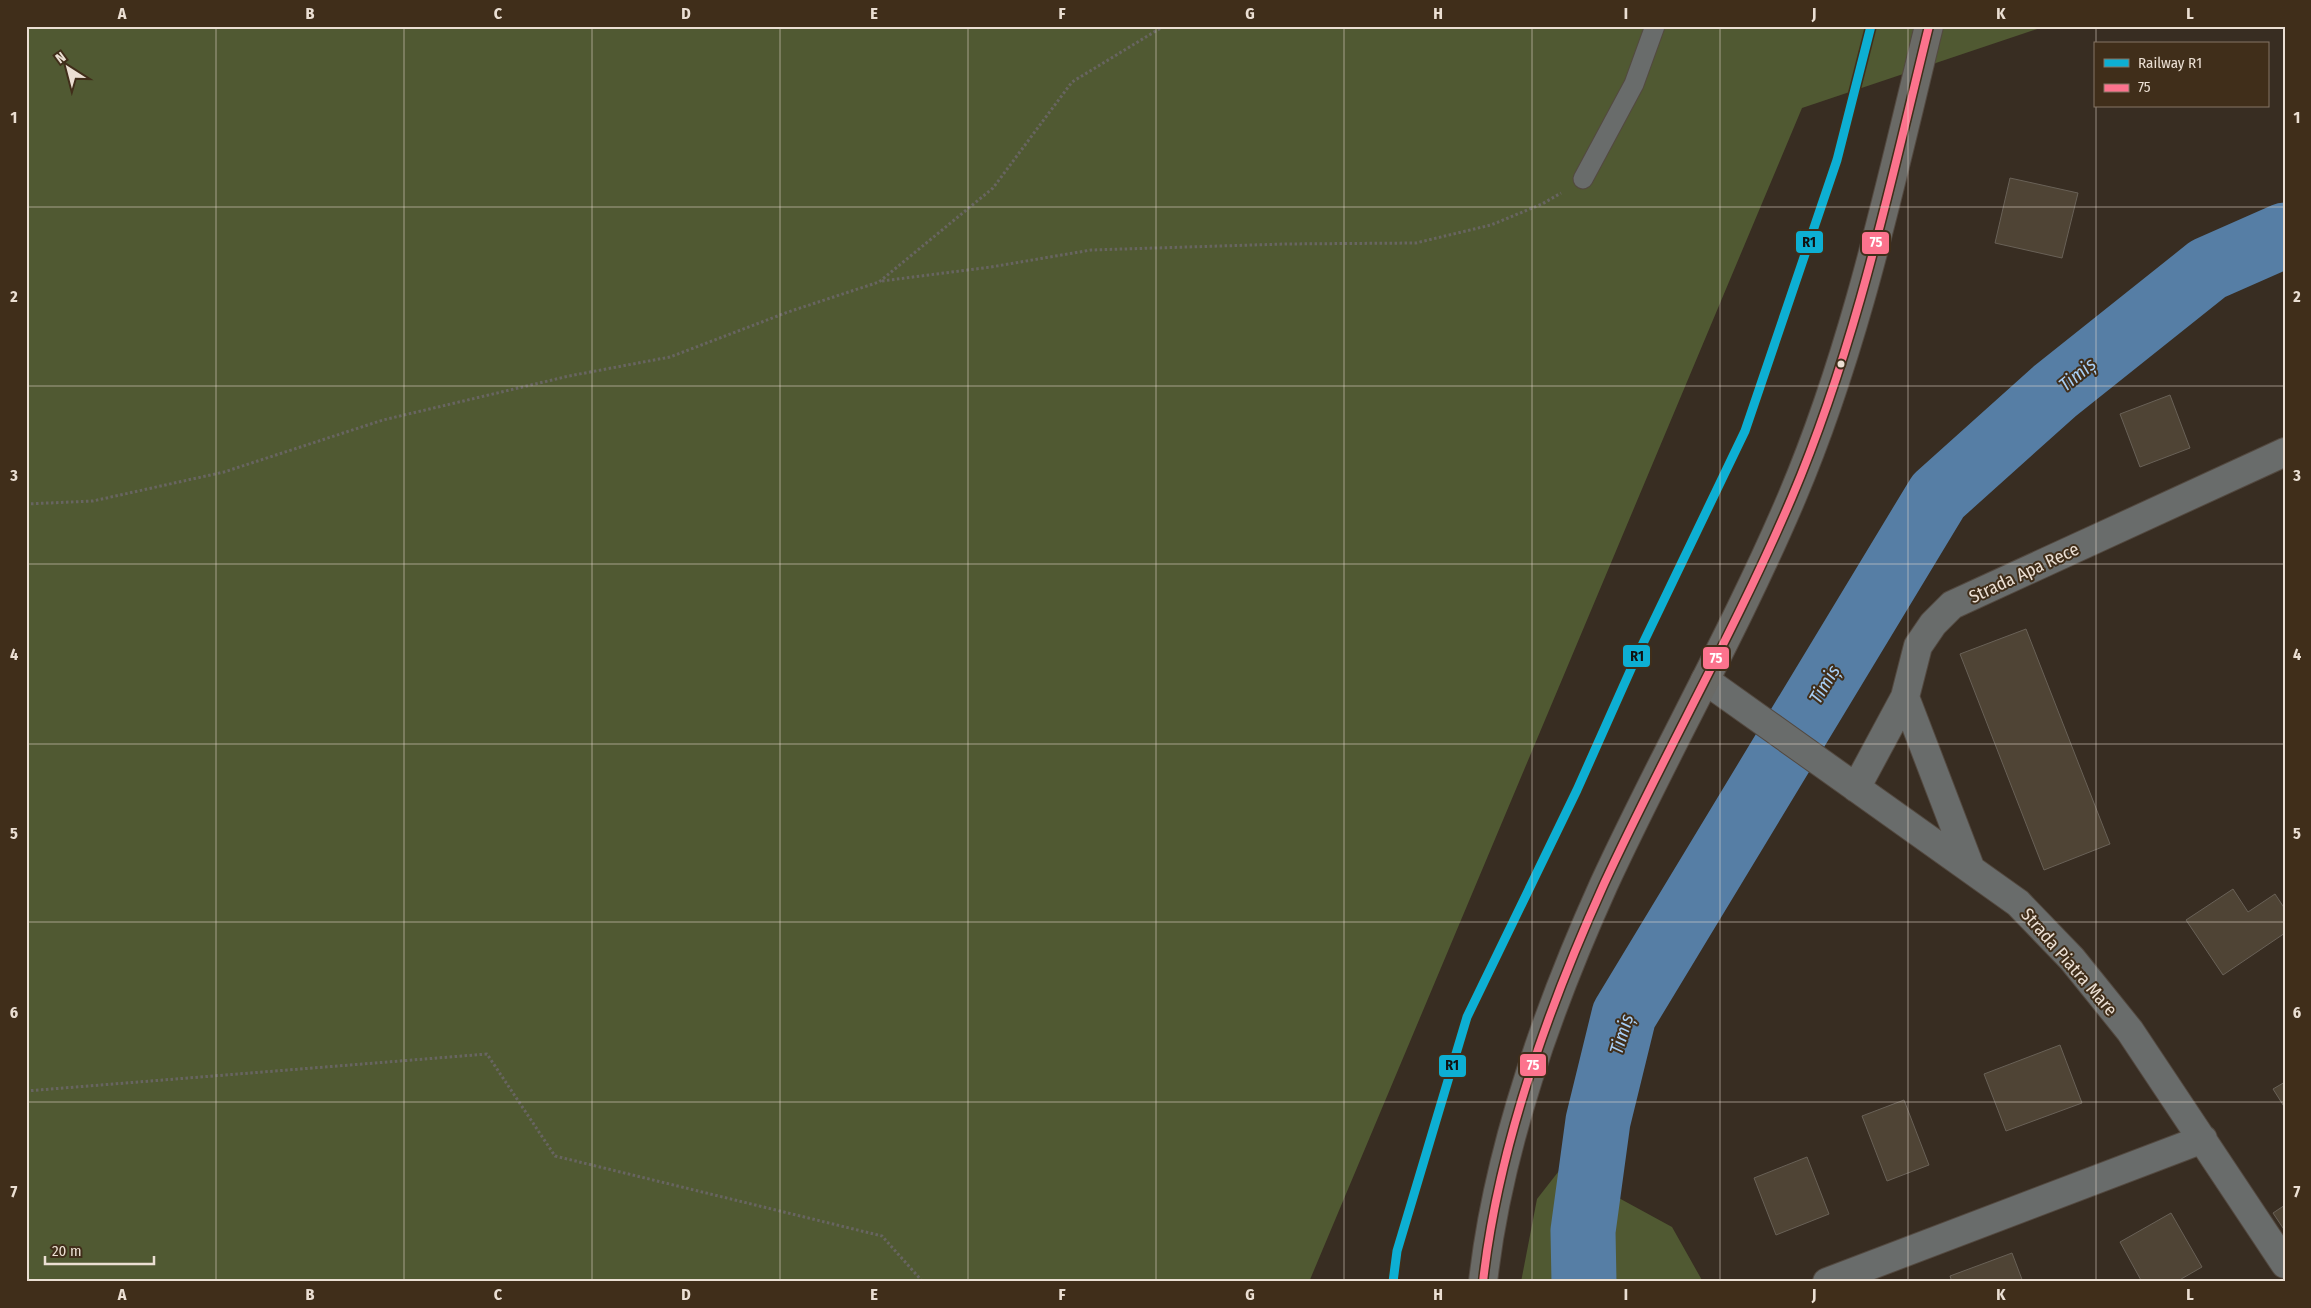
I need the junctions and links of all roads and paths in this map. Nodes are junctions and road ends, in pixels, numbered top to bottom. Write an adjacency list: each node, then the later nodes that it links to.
1 (1164, 26): 5 (path)
2 (1655, 26): 4 (lane)
3 (1929, 26): 8 (highway)
4 (1583, 179): 5 (path)
5 (879, 282): 7 (path)
6 (2285, 452): 9 (street, Strada Apa Rece)
7 (26, 504)
8 (1705, 680): 10 (street, Strada Piatra Mare); 16 (highway)
9 (1905, 697): 10 (street, Strada Apa Rece); 11 (street)
10 (1856, 788): 11 (street, Strada Piatra Mare)
11 (1970, 867): 13 (street, Strada Piatra Mare)
12 (26, 1091): 15 (path)
13 (2203, 1139): 14 (street, Strada Piatra Mare); 17 (street)
14 (2285, 1264)
15 (923, 1282)
16 (1483, 1282)
17 (1827, 1282)

